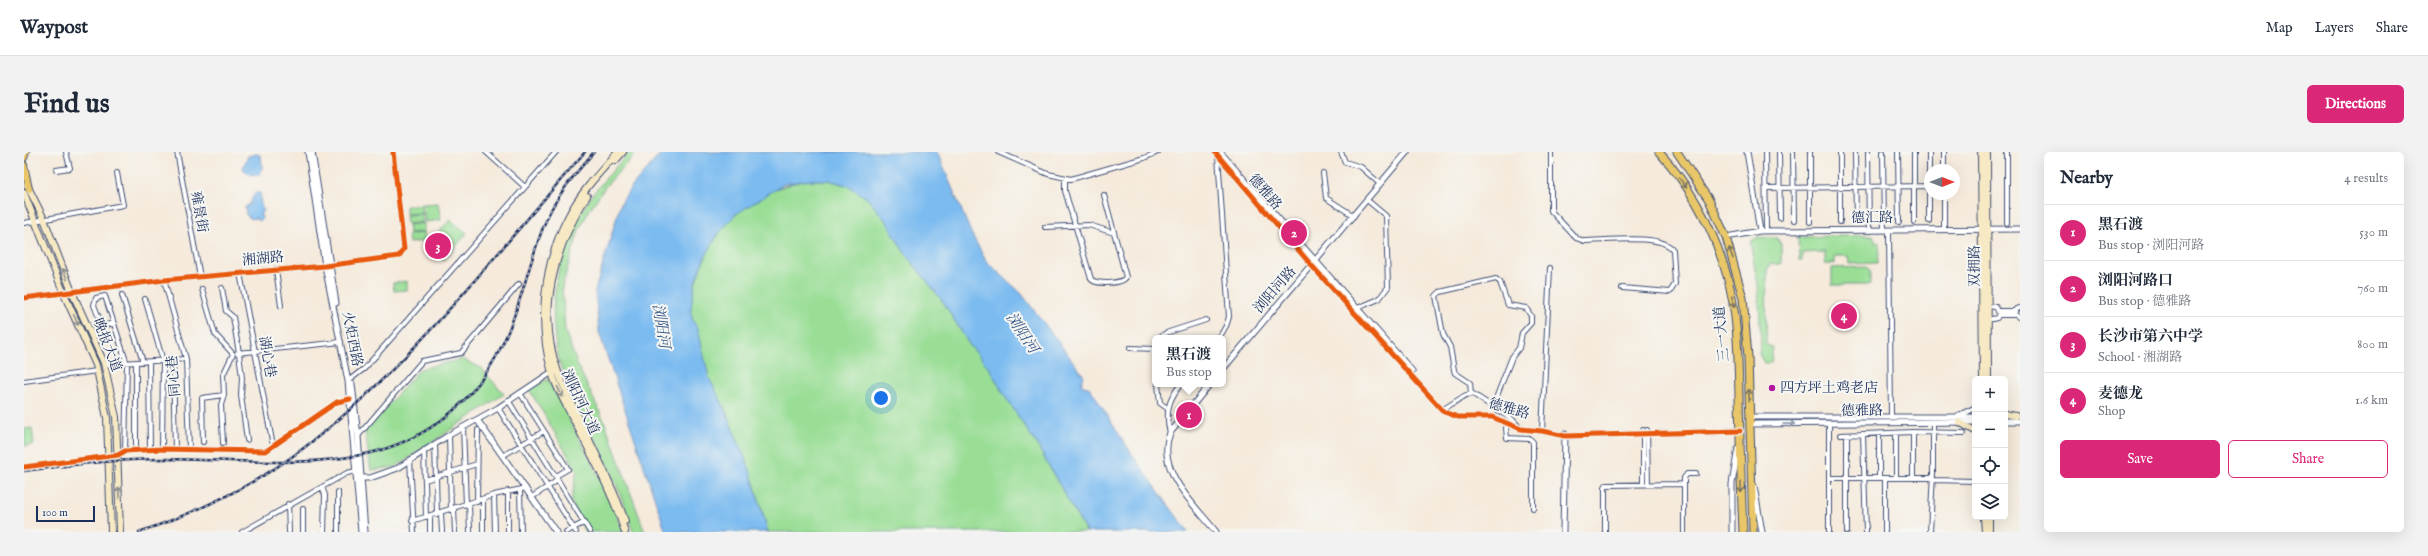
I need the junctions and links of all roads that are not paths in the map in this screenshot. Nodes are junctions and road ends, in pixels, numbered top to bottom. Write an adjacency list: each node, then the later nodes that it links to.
1 (26, 152): 35 (main road)
2 (66, 152): 39 (street)
3 (177, 152): 90 (street, 雍景街)
4 (308, 152): 86 (street, 火炬西路)
5 (312, 152): 86 (street, 火炬西路)
6 (393, 152): 86 (street, 湘湖路)
7 (486, 152): 47 (street)
8 (556, 152): 47 (street)
9 (618, 152): 131 (main road, 浏阳河大道)
10 (623, 152): 131 (main road, 浏阳河大道)
11 (998, 152): 43 (street)
12 (1158, 152): 43 (street)
13 (1341, 152): 44 (street)
14 (1407, 152): 44 (street, 浏阳河路)
15 (1551, 152): 94 (street)
16 (1659, 152): 108 (highway, 三一大道, one-way to 108)
17 (1677, 152): 84 (highway, 三一大道)
18 (1747, 152): 82 (street)
19 (1765, 152): 54 (street)
20 (1779, 152): 55 (street)
21 (1793, 152): 56 (street)
22 (1810, 152): 48 (street)
23 (1840, 152): 49 (street)
24 (1855, 152): 50 (street)
25 (1868, 152): 51 (street)
26 (1884, 152): 52 (street)
27 (1898, 152): 53 (street)
28 (1914, 152): 45 (street)
29 (1929, 152): 36 (street)
30 (1944, 152): 37 (street)
31 (1981, 152): 81 (main road, 双拥路)
32 (1987, 152): 81 (main road, 双拥路)
33 (2007, 152): 74 (street)
34 (1218, 153): 85 (street, 德雅路); 114 (street)
35 (24, 158)
36 (1929, 164)
37 (1944, 164)
38 (24, 165): 57 (main road)
39 (56, 170)
40 (117, 173): 64 (street)
41 (1323, 173): 62 (street)
42 (24, 178): 57 (main road, 晚报大道)
43 (1065, 178): 75 (street)
44 (1380, 184): 59 (street, 浏阳河路)
45 (1914, 186): 46 (street); 53 (street); 72 (street)
46 (1924, 186)
47 (525, 187): 134 (street)
48 (1810, 187): 49 (street); 56 (street); 69 (street)
49 (1840, 187): 50 (street); 70 (street)
50 (1855, 187): 51 (street); 67 (street)
51 (1868, 187): 52 (street); 78 (street)
52 (1884, 187): 53 (street); 79 (street)
53 (1899, 187): 71 (street)
54 (1766, 188): 55 (street); 82 (street)
55 (1779, 188): 56 (street); 63 (street)
56 (1794, 188): 66 (street)
57 (27, 191): 64 (main road, 晚报大道); 65 (main road, 晚报大道)
58 (1104, 195): 83 (street)
59 (1367, 200): 62 (street, 浏阳河路); 104 (street)
60 (1930, 200): 68 (street)
61 (1944, 200): 80 (street)
62 (1354, 216): 85 (street, 浏阳河路)
63 (1780, 218)
64 (44, 219): 65 (street); 96 (main road, 晚报大道, one-way to 64)
65 (36, 220): 73 (street); 97 (main road, 晚报大道)
66 (1794, 220)
67 (1856, 221)
68 (1929, 221)
69 (1810, 222)
70 (1840, 222)
71 (1899, 222)
72 (1914, 222)
73 (24, 223)
74 (2007, 223)
75 (1075, 225): 76 (street); 83 (street); 83 (street)
76 (1045, 227)
77 (2020, 229): 81 (street, 德汇路)
78 (1869, 230): 79 (street, 德汇路); 82 (street, 德汇路)
79 (1886, 230): 80 (street, 德汇路); 149 (street)
80 (1944, 230): 81 (street, 德汇路)
81 (1984, 230): 102 (main road, 双拥路); 132 (main road, 双拥路)
82 (1763, 231): 84 (street, 德汇路)
83 (1114, 233)
84 (1726, 237): 107 (highway, 三一大道, one-way to 84)
85 (1313, 264): 104 (street, 德雅路); 129 (street, 浏阳河路)
86 (327, 266): 88 (street, 湘湖路); 115 (street, 火炬西路); 134 (street, 火炬西路)
87 (1550, 268): 166 (street)
88 (276, 269): 89 (street, 湘湖路); 101 (street)
89 (240, 272): 90 (street, 湘湖路); 118 (street, 湖心巷)
90 (200, 276): 91 (street, 湘湖路)
91 (164, 280): 96 (street, 湘湖路); 121 (street, 同心巷)
92 (520, 284): 180 (street)
93 (222, 288): 119 (street)
94 (1622, 288)
95 (202, 289): 120 (street)
96 (72, 292): 97 (street, 湘湖路); 127 (main road, 晚报大道)
97 (64, 294): 99 (street, 湘湖路); 130 (main road, 晚报大道, one-way to 130)
98 (122, 295): 124 (street)
99 (24, 298)
100 (145, 299): 123 (street)
101 (281, 306)
102 (1987, 306): 105 (street); 111 (main road, 双拥路)
103 (2020, 308): 106 (street)
104 (1354, 310): 147 (street, 德雅路)
105 (1999, 313): 106 (street); 111 (street)
106 (2014, 313): 109 (street)
107 (1744, 315): 108 (highway); 155 (highway, 三一大道, one-way to 107)
108 (1735, 317): 163 (highway, 三一大道)
109 (2020, 318)
110 (1206, 320): 113 (street)
111 (1987, 320): 133 (main road, 双拥路)
112 (114, 323): 112 (street); 128 (street)
113 (1163, 335)
114 (1221, 335)
115 (341, 342): 118 (street); 134 (street, 火炬西路)
116 (1130, 348): 117 (street)
117 (1152, 349)
118 (254, 350): 119 (street); 188 (street, 湖心巷)
119 (239, 353): 120 (street); 182 (street)
120 (233, 354): 141 (street)
121 (186, 359): 122 (street); 191 (street, 同心巷)
122 (173, 360): 123 (street); 194 (street)
123 (163, 361): 125 (street); 190 (street)
124 (143, 362): 125 (street); 126 (street)
125 (149, 362): 193 (street)
126 (136, 363): 128 (street); 192 (street)
127 (105, 364): 128 (street); 197 (main road, 晚报大道)
128 (127, 364): 196 (street)
129 (1226, 366)
130 (97, 371): 135 (street); 198 (main road, 晚报大道)
131 (555, 372): 139 (street); 265 (main road, 浏阳河大道, one-way to 265); 266 (main road, 浏阳河大道)
132 (1982, 376)
133 (1988, 376)
134 (350, 380): 142 (street, 火炬西路); 180 (street, 火炬西路)
135 (24, 381)
136 (1158, 387): 146 (street)
137 (1179, 387): 146 (street)
138 (1208, 387): 170 (street)
139 (520, 393): 143 (street); 167 (street)
140 (1471, 394): 144 (street); 144 (street); 147 (street)
141 (224, 395): 184 (street); 185 (street)
142 (350, 399): 183 (street, 火炬西路); 188 (street)
143 (508, 400): 145 (street); 181 (street)
144 (1492, 406): 162 (street)
145 (498, 408): 154 (street); 189 (street)
146 (1167, 408): 170 (street)
147 (1443, 409): 159 (street, 德雅路)
148 (1972, 412): 152 (street)
149 (1891, 416): 152 (street, 德雅路); 155 (street, 德雅路)
150 (2008, 416): 153 (main road)
151 (1972, 417): 152 (street, 德雅路)
152 (1957, 419): 156 (street, 德雅路); 157 (street, 德雅路); 164 (main road)
153 (2018, 419): 158 (street)
154 (478, 421): 161 (street); 199 (street)
155 (1750, 421): 160 (street, 德雅路, one-way to 160); 207 (highway, 三一大道)
156 (1933, 422): 160 (street, 德雅路); 171 (street)
157 (1972, 422)
158 (2008, 422)
159 (1509, 423): 162 (street, 德雅路); 234 (street)
160 (1829, 423): 211 (street)
161 (463, 427): 177 (street); 203 (street)
162 (1520, 427): 166 (street, 德雅路)
163 (1740, 429): 168 (street, 德雅路); 187 (highway, 三一大道)
164 (1972, 429)
165 (478, 430): 201 (street)
166 (1542, 430): 173 (street, 德雅路)
167 (544, 431): 181 (street); 210 (street)
168 (1645, 431): 173 (street, 德雅路); 221 (street)
169 (1913, 432): 171 (street); 176 (street); 217 (street)
170 (1170, 433): 267 (street)
171 (1933, 433): 172 (street); 218 (street)
172 (1964, 433)
173 (1565, 434): 268 (street)
174 (1863, 434): 175 (street); 179 (street); 213 (street)
175 (1880, 434): 176 (street); 214 (street)
176 (1896, 434): 216 (street)
177 (449, 435): 186 (street); 205 (street)
178 (1840, 435): 179 (street)
179 (1847, 435): 212 (street)
180 (358, 436): 183 (street); 209 (street, 火炬西路)
181 (532, 439): 189 (street); 210 (street)
182 (247, 440)
183 (354, 441): 204 (street, 火炬西路)
184 (203, 442)
185 (223, 443)
186 (435, 444): 195 (street); 208 (street)
187 (1740, 444): 271 (street); 272 (highway, 三一大道, one-way to 272)
188 (273, 446): 191 (street)
189 (520, 446): 199 (street); 224 (street)
190 (162, 449): 193 (street); 194 (street)
191 (189, 449): 194 (street)
192 (136, 450): 193 (street); 196 (street)
193 (150, 450)
194 (174, 450)
195 (424, 450): 200 (street); 219 (street)
196 (125, 451): 197 (street)
197 (118, 455): 198 (street); 245 (main road, 晚报大道, one-way to 197)
198 (109, 456): 202 (street); 244 (main road, 晚报大道)
199 (504, 456): 225 (street)
200 (410, 460): 209 (street); 241 (street)
201 (477, 464): 203 (street); 231 (street)
202 (24, 467)
203 (464, 468): 205 (street); 233 (street)
204 (356, 471): 209 (street, 火炬西路); 223 (street)
205 (450, 472): 208 (street); 236 (street)
206 (1696, 474): 222 (street)
207 (1752, 474): 273 (highway, 三一大道); 274 (street)
208 (436, 477): 219 (street); 237 (street)
209 (359, 478): 251 (street, 火炬西路); 252 (street, 火炬西路)
210 (557, 478): 224 (street); 242 (street)
211 (1829, 478): 212 (street); 275 (street)
212 (1847, 478): 213 (street); 276 (street)
213 (1863, 478): 214 (street); 277 (street)
214 (1879, 478): 215 (street)
215 (1885, 478): 216 (street); 278 (street)
216 (1896, 478): 217 (street)
217 (1913, 478): 218 (street)
218 (1933, 479): 220 (street); 279 (street)
219 (425, 480): 238 (street)
220 (1972, 481)
221 (1646, 484): 222 (street); 269 (street)
222 (1684, 484): 270 (street)
223 (322, 486): 232 (street); 249 (street)
224 (547, 487): 229 (street); 243 (street)
225 (523, 489): 226 (street); 229 (street); 261 (street)
226 (508, 491): 228 (street); 260 (street)
227 (338, 492): 250 (street)
228 (494, 495): 230 (street); 259 (street)
229 (532, 497): 262 (street)
230 (482, 500): 231 (street); 258 (street)
231 (477, 502): 233 (street)
232 (288, 504): 246 (street); 247 (street)
233 (468, 505): 236 (street); 257 (street)
234 (1532, 508)
235 (303, 509): 248 (street)
236 (452, 510): 237 (street); 256 (street)
237 (439, 514): 238 (street); 255 (street)
238 (428, 517): 241 (street); 254 (street)
239 (1984, 520): 280 (main road)
240 (1989, 520): 281 (main road)
241 (412, 521): 253 (street)
242 (585, 522): 243 (street); 264 (street)
243 (575, 530): 263 (street)
244 (112, 532)
245 (120, 532)
246 (242, 532)
247 (288, 532)
248 (303, 532)
249 (324, 532)
250 (338, 532)
251 (361, 532)
252 (365, 532)
253 (414, 532)
254 (430, 532)
255 (442, 532)
256 (454, 532)
257 (470, 532)
258 (483, 532)
259 (495, 532)
260 (508, 532)
261 (521, 532)
262 (556, 532)
263 (566, 532)
264 (590, 532)
265 (625, 532)
266 (629, 532)
267 (1216, 532)
268 (1563, 532)
269 (1605, 532)
270 (1684, 532)
271 (1732, 532)
272 (1743, 532)
273 (1753, 532)
274 (1762, 532)
275 (1830, 532)
276 (1847, 532)
277 (1866, 532)
278 (1885, 532)
279 (1930, 532)
280 (1985, 532)
281 (1989, 532)

